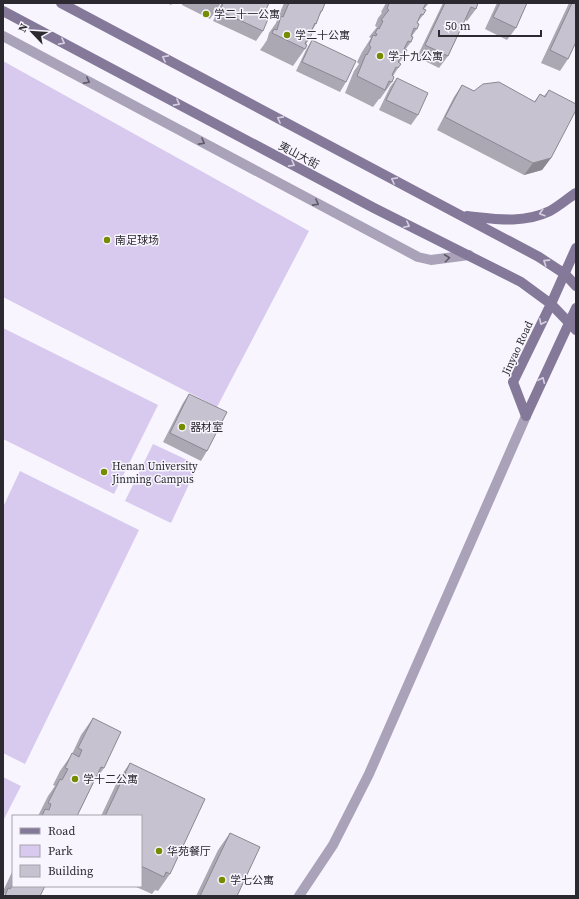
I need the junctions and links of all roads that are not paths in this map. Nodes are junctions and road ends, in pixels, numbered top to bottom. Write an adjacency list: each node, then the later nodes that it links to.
1 (60, 3): 5 (main road, 夷山大街, one-way to 1)
2 (3, 11): 7 (main road, 夷山大街, one-way to 7)
3 (3, 36): 7 (street, one-way to 7)
4 (576, 194): 5 (main road, one-way to 5)
5 (461, 216): 8 (main road, 夷山大街, one-way to 5)
6 (576, 248): 8 (main road, Jinyao Road)
7 (468, 255): 10 (main road, 夷山大街)
8 (565, 274): 9 (main road, 夷山大街); 10 (main road, Jinyao Road)
9 (576, 286)
10 (552, 304): 12 (main road, 夷山大街); 14 (main road, Jinyao Road, one-way to 14)
11 (576, 308): 12 (main road)
12 (570, 321): 13 (main road, 夷山大街); 14 (main road, one-way to 12)
13 (576, 330)
14 (526, 416): 15 (street)
15 (299, 896)

